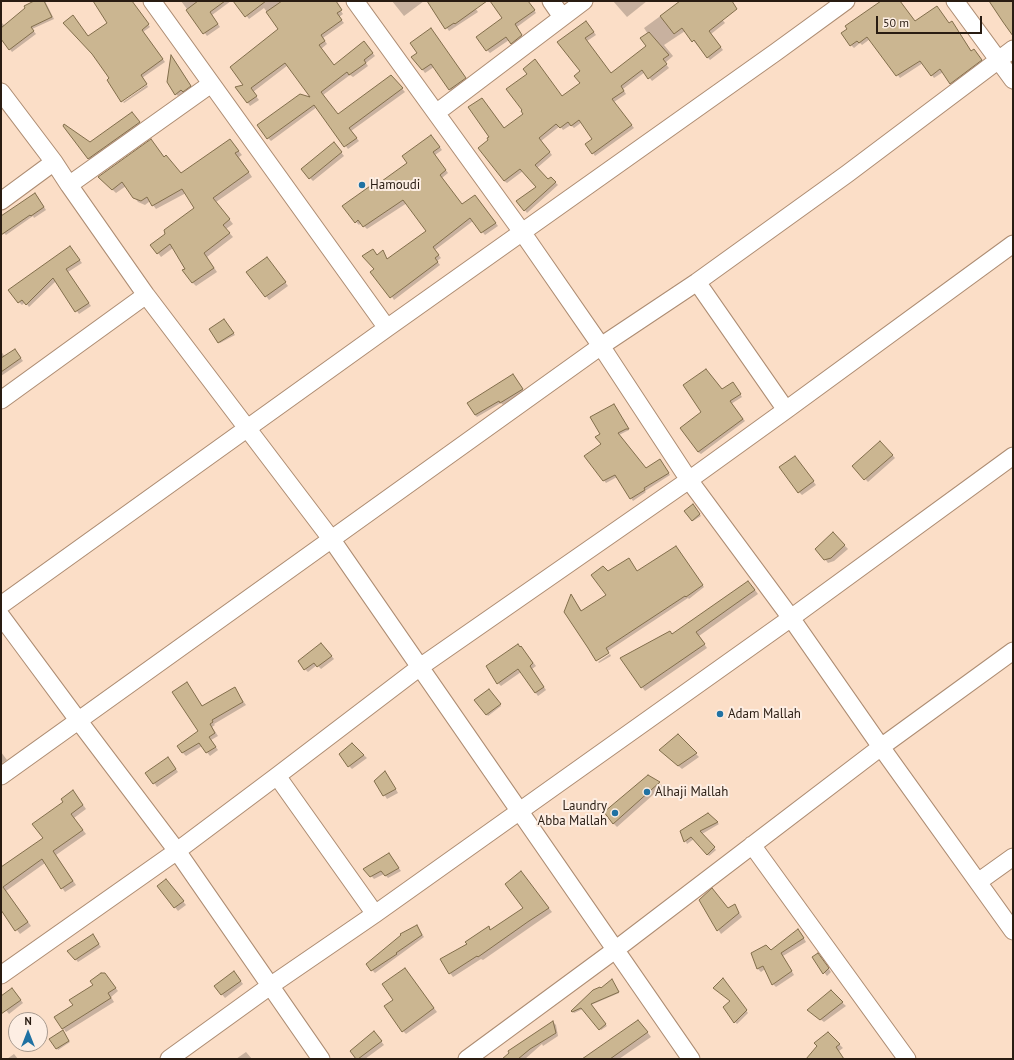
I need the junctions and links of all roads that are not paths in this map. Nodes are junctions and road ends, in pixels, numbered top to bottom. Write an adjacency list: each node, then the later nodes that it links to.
1 (152, 1): 11 (street)
2 (355, 1): 13 (street)
3 (551, 1): 7 (street)
4 (584, 1): 7 (street)
5 (846, 1): 17 (street)
6 (955, 1): 9 (street)
7 (562, 17): 13 (street)
8 (1013, 49): 9 (street)
9 (998, 60): 10 (street); 19 (street)
10 (1013, 80)
11 (211, 84): 15 (street); 21 (street)
12 (1, 92): 14 (street)
13 (436, 114): 17 (street)
14 (54, 162): 15 (street); 16 (street)
15 (69, 185): 20 (street)
16 (1, 201)
17 (522, 232): 21 (street); 22 (street)
18 (1013, 244): 24 (street)
19 (697, 282): 22 (street); 24 (street)
20 (146, 295): 23 (street); 25 (street)
21 (387, 328): 25 (street)
22 (601, 346): 27 (street); 28 (street)
23 (1, 400)
24 (786, 410): 27 (street)
25 (246, 429): 28 (street); 29 (street)
26 (1013, 456): 31 (street)
27 (688, 480): 31 (street); 33 (street)
28 (332, 540): 33 (street); 34 (street)
29 (1, 605)
30 (1, 616): 34 (street)
31 (791, 618): 35 (street); 38 (street)
32 (1013, 651): 35 (street)
33 (420, 666): 37 (street); 38 (street)
34 (78, 720): 36 (street); 40 (street)
35 (881, 747): 39 (street); 42 (street)
36 (1, 776)
37 (277, 776): 40 (street); 43 (street)
38 (520, 811): 43 (street); 45 (street)
39 (752, 845): 45 (street); 52 (street)
40 (177, 851): 46 (street); 47 (street)
41 (1013, 857): 42 (street)
42 (978, 882): 44 (street)
43 (375, 914): 47 (street)
44 (1013, 931)
45 (615, 950): 50 (street); 51 (street)
46 (1, 976)
47 (270, 986): 48 (street); 49 (street)
48 (169, 1059)
49 (321, 1059)
50 (467, 1059)
51 (691, 1059)
52 (907, 1059)

